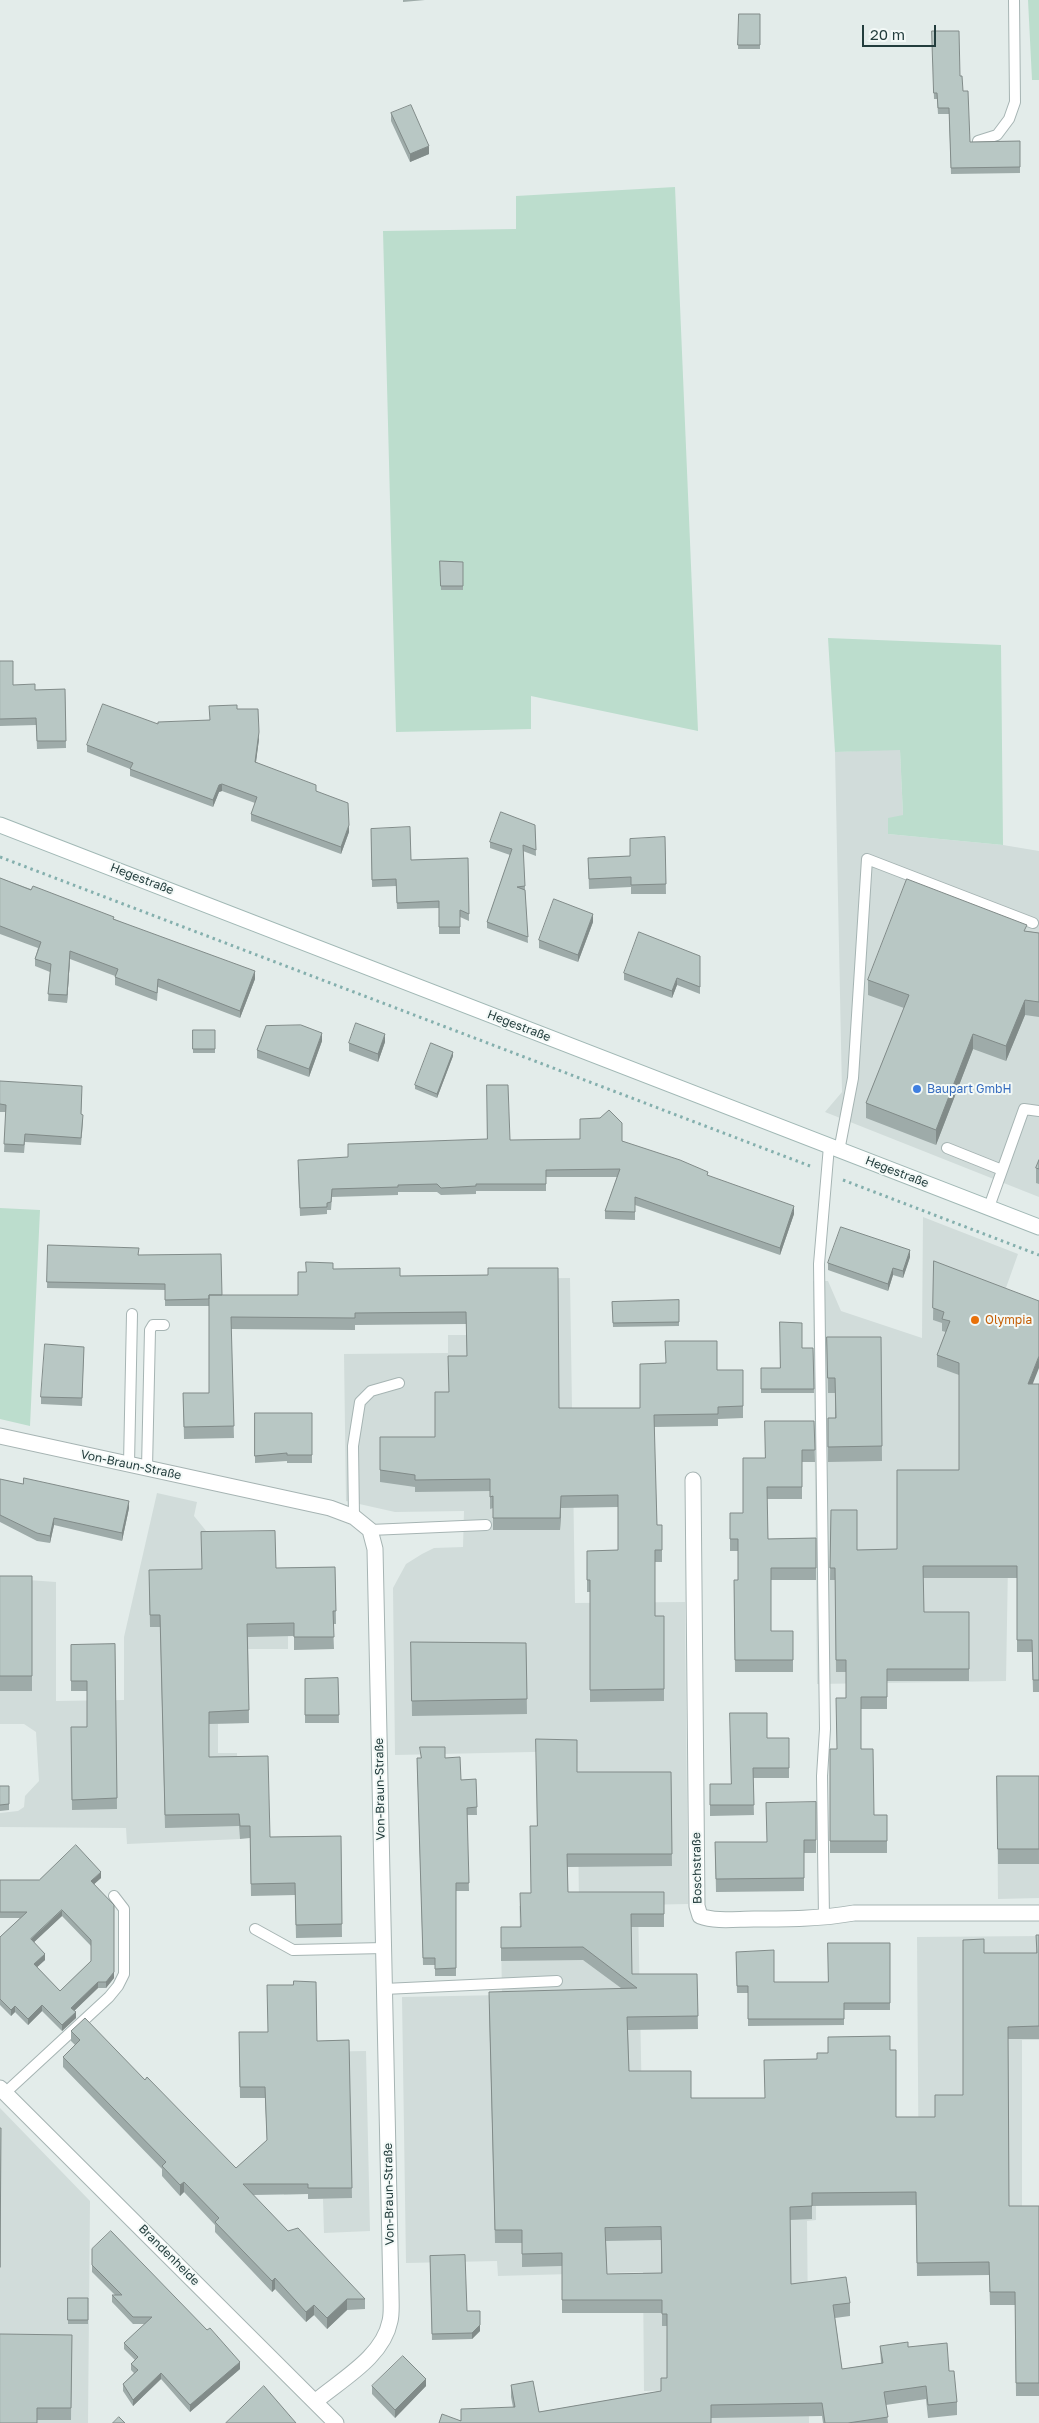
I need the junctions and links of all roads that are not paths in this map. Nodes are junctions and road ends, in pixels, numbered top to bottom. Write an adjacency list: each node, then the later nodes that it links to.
1 (1014, 0): 2 (lane)
2 (978, 141)
3 (0, 825): 6 (street, Hegestraße)
4 (1033, 923): 6 (lane)
5 (1039, 1111): 8 (lane)
6 (834, 1148): 9 (street, Hegestraße); 23 (lane)
7 (947, 1148): 8 (lane)
8 (1002, 1170): 9 (lane)
9 (989, 1207): 10 (street, Hegestraße)
10 (1039, 1227)
11 (132, 1314): 15 (lane)
12 (164, 1325): 16 (lane)
13 (399, 1383): 18 (lane)
14 (0, 1436): 15 (street, Von-Braun-Straße)
15 (129, 1464): 16 (street, Von-Braun-Straße)
16 (146, 1468): 18 (street, Von-Braun-Straße)
17 (693, 1480): 23 (street, Boschstraße)
18 (354, 1517): 20 (street, Von-Braun-Straße)
19 (486, 1525): 20 (lane)
20 (370, 1530): 25 (street, Von-Braun-Straße)
21 (114, 1896): 28 (lane)
22 (1039, 1913): 23 (street, Boschstraße)
23 (824, 1918)
24 (255, 1929): 25 (lane)
25 (384, 1948): 27 (street, Von-Braun-Straße)
26 (557, 1981): 27 (lane)
27 (384, 1989): 29 (street, Von-Braun-Straße)
28 (2, 2090): 29 (street, Brandenheide)
29 (316, 2401): 30 (street, Brandenheide)
30 (336, 2423)

